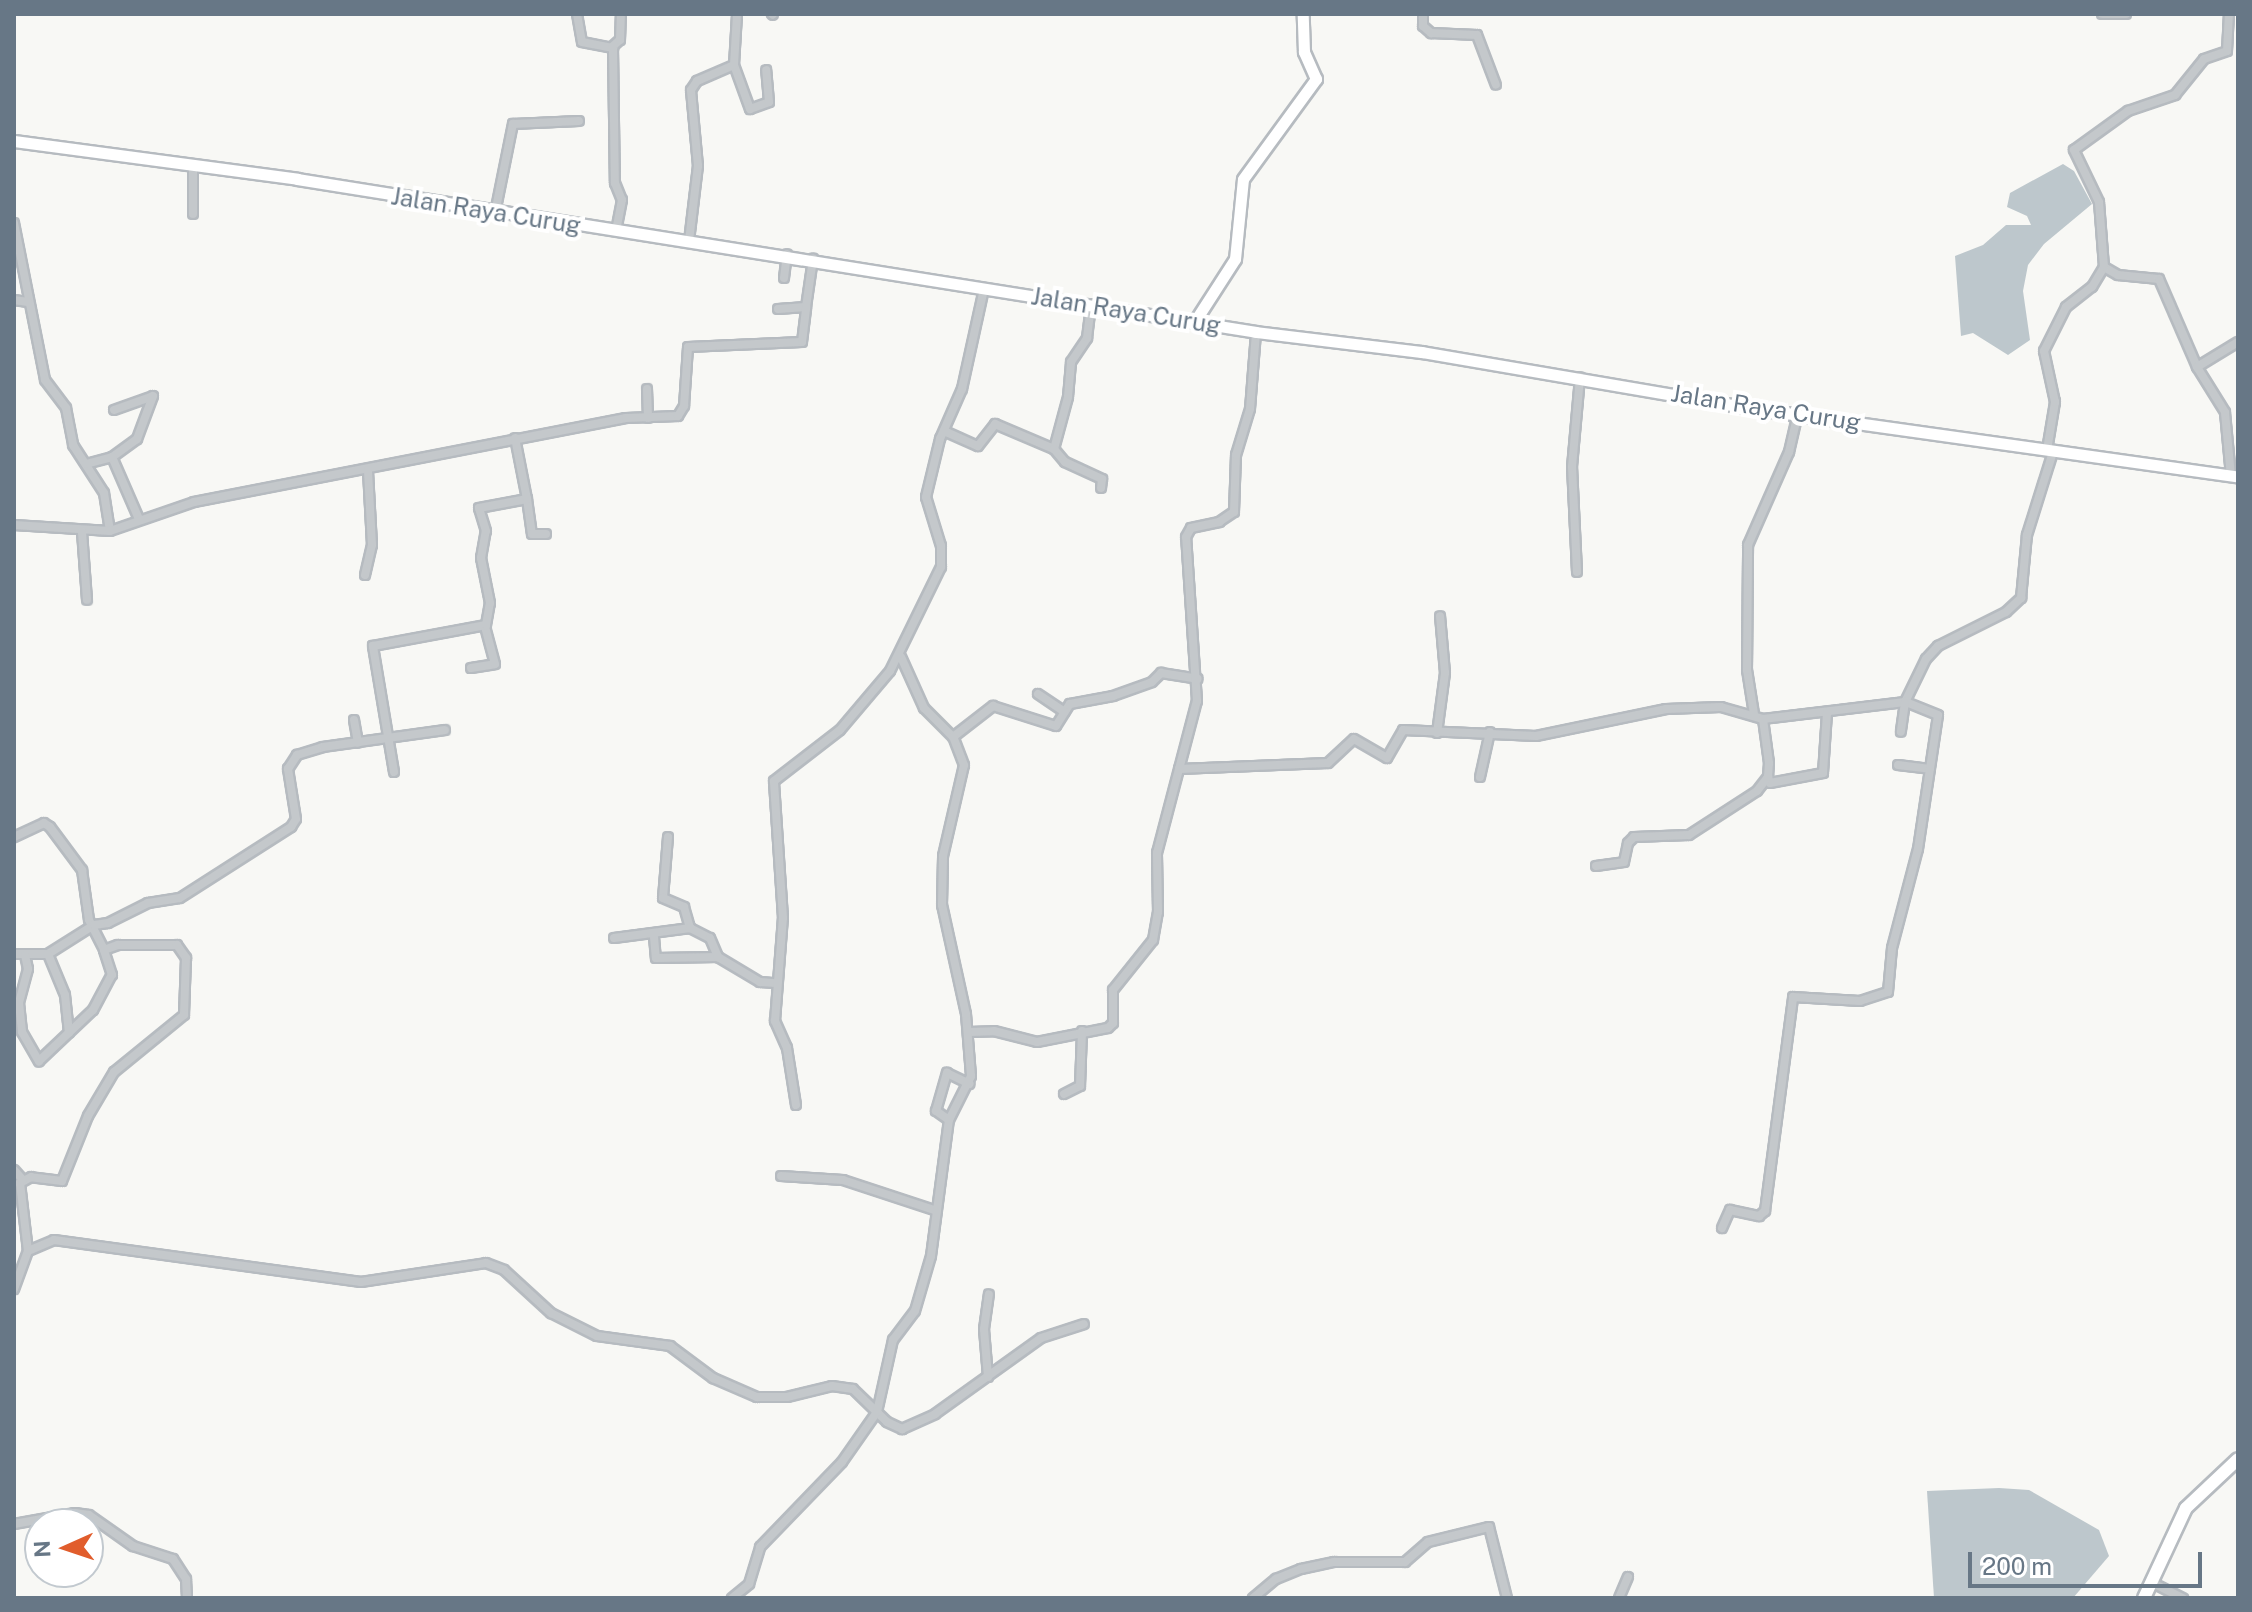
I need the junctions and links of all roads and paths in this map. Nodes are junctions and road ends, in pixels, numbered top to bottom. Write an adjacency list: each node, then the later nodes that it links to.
1 (577, 14): 10 (street)
2 (621, 14): 10 (street)
3 (737, 14): 11 (street)
4 (1303, 14): 32 (street)
5 (1423, 14): 13 (street)
6 (2102, 14): 7 (street)
7 (2126, 14)
8 (2229, 14): 9 (street)
9 (2235, 26): 24 (street)
10 (613, 46): 20 (street)
11 (734, 65): 12 (street); 21 (street)
12 (766, 70)
13 (1496, 85)
14 (579, 121): 17 (street)
15 (14, 141): 16 (street, Jalan Raya Curug)
16 (193, 167): 17 (street, Jalan Raya Curug); 18 (street)
17 (495, 213): 20 (street, Jalan Raya Curug)
18 (193, 214)
19 (14, 223): 28 (street)
20 (616, 230): 21 (street, Jalan Raya Curug)
21 (689, 241): 22 (street, Jalan Raya Curug)
22 (787, 254): 23 (street, Jalan Raya Curug); 25 (street)
23 (814, 258): 26 (street, Jalan Raya Curug); 30 (street)
24 (2104, 267): 35 (street); 44 (street)
25 (784, 278)
26 (984, 289): 29 (street, Jalan Raya Curug); 41 (street)
27 (14, 300): 28 (street)
28 (28, 302): 46 (street)
29 (1091, 304): 32 (street, Jalan Raya Curug); 43 (street)
30 (806, 307): 31 (street); 40 (street)
31 (778, 309)
32 (1195, 321): 33 (street, Jalan Raya Curug)
33 (1256, 332): 36 (street, Jalan Raya Curug); 63 (street)
34 (2238, 342): 35 (street)
35 (2197, 367): 48 (street)
36 (1580, 376): 39 (street, Jalan Raya Curug); 56 (street)
37 (647, 389): 40 (street)
38 (114, 410): 45 (street)
39 (1798, 413): 44 (street, Jalan Raya Curug); 68 (street)
40 (648, 418): 42 (street)
41 (944, 431): 43 (street); 61 (street)
42 (515, 438): 47 (street); 50 (street)
43 (1054, 449): 49 (street)
44 (2050, 451): 48 (street, Jalan Raya Curug); 65 (street)
45 (112, 457): 46 (street); 51 (street)
46 (86, 464): 53 (street)
47 (368, 470): 51 (street); 57 (street)
48 (2234, 477)
49 (1101, 488)
50 (527, 499): 55 (street); 60 (street)
51 (139, 519): 53 (street)
52 (14, 525): 54 (street)
53 (110, 531): 54 (street)
54 (82, 532): 58 (street)
55 (546, 534)
56 (1577, 572)
57 (365, 575)
58 (87, 600)
59 (1440, 616): 74 (street)
60 (485, 627): 62 (street); 76 (street)
61 (901, 657): 75 (street); 96 (street)
62 (471, 668)
63 (1198, 679): 66 (street); 79 (street)
64 (1038, 694): 66 (street)
65 (1905, 702): 67 (street); 73 (street); 80 (street)
66 (1065, 712): 75 (street)
67 (1827, 712): 69 (street); 83 (street)
68 (1754, 714): 69 (street); 72 (street)
69 (1763, 719): 83 (street)
70 (354, 720): 77 (street)
71 (445, 730): 76 (street)
72 (1490, 732): 74 (street); 82 (street)
73 (1901, 732)
74 (1437, 733): 79 (street)
75 (953, 737): 98 (street)
76 (387, 741): 77 (street); 81 (street)
77 (358, 743): 87 (street)
78 (1898, 765): 80 (street)
79 (1179, 769): 97 (street)
80 (1930, 769): 108 (street)
81 (394, 772)
82 (1480, 777)
83 (1768, 777): 86 (street)
84 (14, 837): 87 (street)
85 (668, 837): 88 (street)
86 (1596, 866)
87 (91, 926): 91 (street); 93 (street)
88 (690, 928): 89 (street); 95 (street)
89 (654, 937): 90 (street); 95 (street)
90 (614, 938)
91 (104, 950): 99 (street); 106 (street)
92 (14, 954): 94 (street)
93 (48, 954): 94 (street); 99 (street)
94 (25, 955): 99 (street)
95 (718, 957): 96 (street)
96 (776, 983): 102 (street)
97 (1082, 1031): 98 (street); 101 (street)
98 (969, 1032): 100 (street)
99 (69, 1033)
100 (970, 1084): 103 (street); 103 (street)
101 (1064, 1094)
102 (796, 1105)
103 (949, 1120): 107 (street)
104 (14, 1170): 106 (street)
105 (781, 1176): 107 (street)
106 (23, 1180): 109 (street)
107 (934, 1210): 114 (street)
108 (1722, 1228)
109 (28, 1251): 110 (street); 114 (street)
110 (14, 1289)
111 (989, 1294): 113 (street)
112 (1084, 1324): 113 (street)
113 (988, 1377): 114 (street)
114 (877, 1412): 120 (street)
115 (2238, 1459): 118 (main road)
116 (14, 1524): 119 (street)
117 (1628, 1577): 123 (street)
118 (2151, 1582): 124 (main road); 125 (street)
119 (187, 1598)
120 (732, 1598)
121 (1253, 1598): 122 (street)
122 (1507, 1598)
123 (1619, 1598)
124 (2144, 1598)
125 (2183, 1598)

